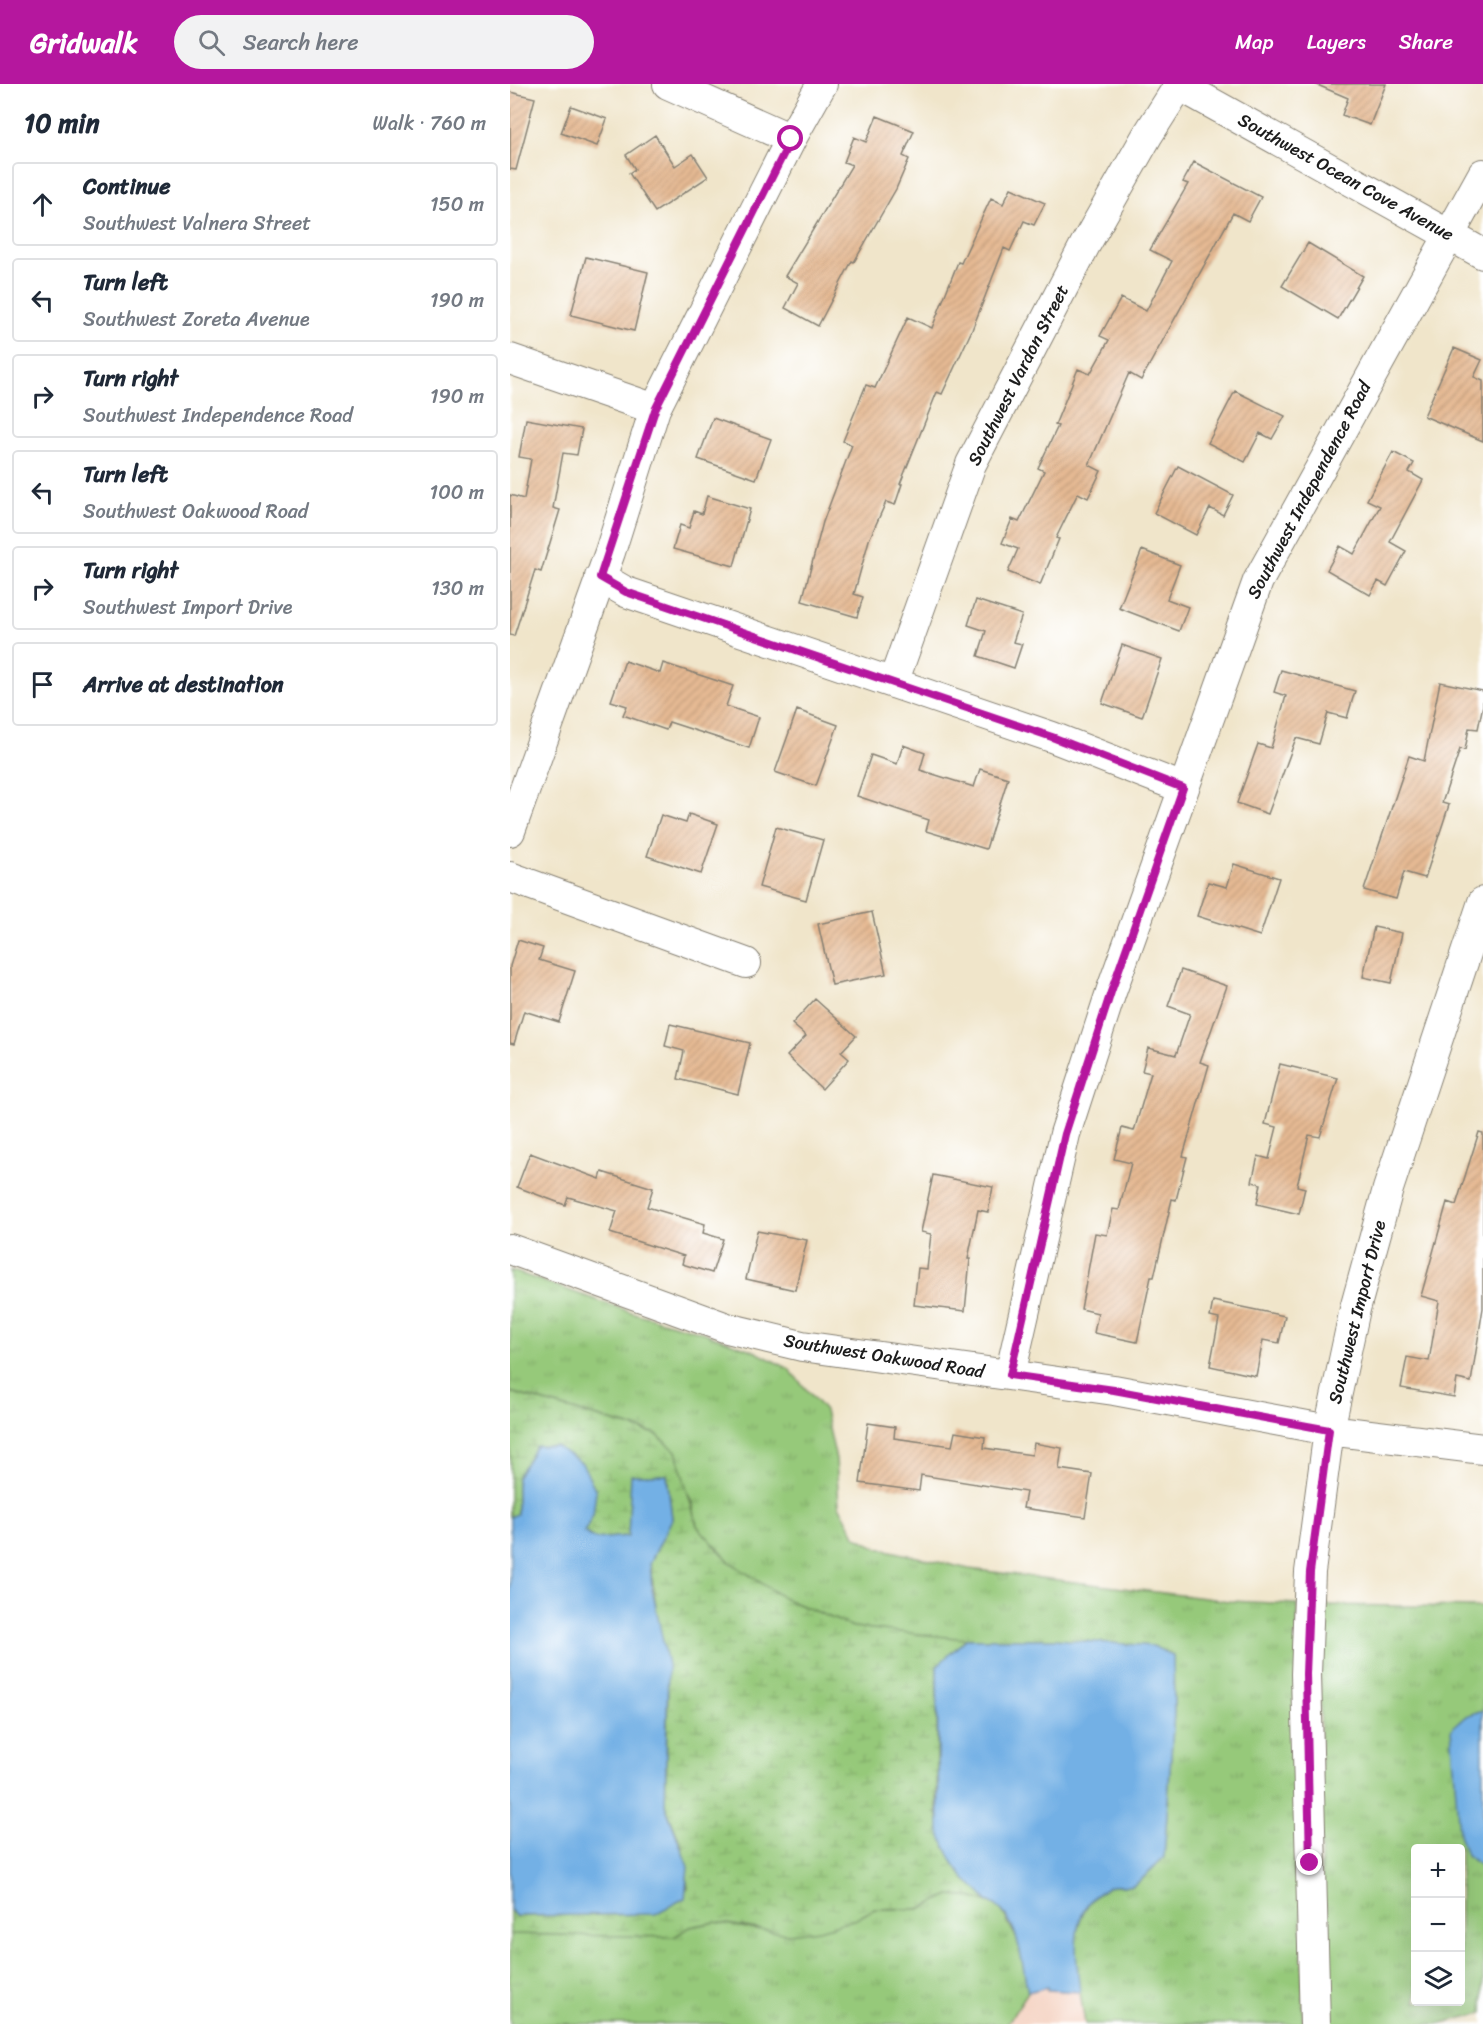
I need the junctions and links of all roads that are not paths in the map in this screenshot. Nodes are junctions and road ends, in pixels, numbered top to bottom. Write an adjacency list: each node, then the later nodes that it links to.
1 (668, 84): 4 (street)
2 (822, 84): 4 (street)
3 (1179, 84): 6 (street, Southwest Ocean Cove Avenue); 11 (street, Southwest Vardon Street)
4 (791, 139): 9 (street)
5 (1483, 174): 6 (street, Southwest Independence Road)
6 (1450, 235): 7 (street, Southwest Ocean Cove Avenue); 12 (street, Southwest Independence Road)
7 (1483, 254)
8 (510, 359): 9 (street)
9 (655, 410): 10 (street)
10 (600, 577): 11 (street); 13 (street)
11 (893, 683): 12 (street)
12 (1183, 788): 18 (street, Southwest Independence Road)
13 (510, 831)
14 (510, 877): 16 (street)
15 (1483, 902): 19 (street, Southwest Import Drive)
16 (746, 963)
17 (510, 1249): 18 (street, Southwest Oakwood Road)
18 (1010, 1375): 19 (street, Southwest Oakwood Road)
19 (1329, 1430): 20 (street, Southwest Oakwood Road); 21 (street, Southwest Import Drive)
20 (1483, 1449)
21 (1315, 2024)

